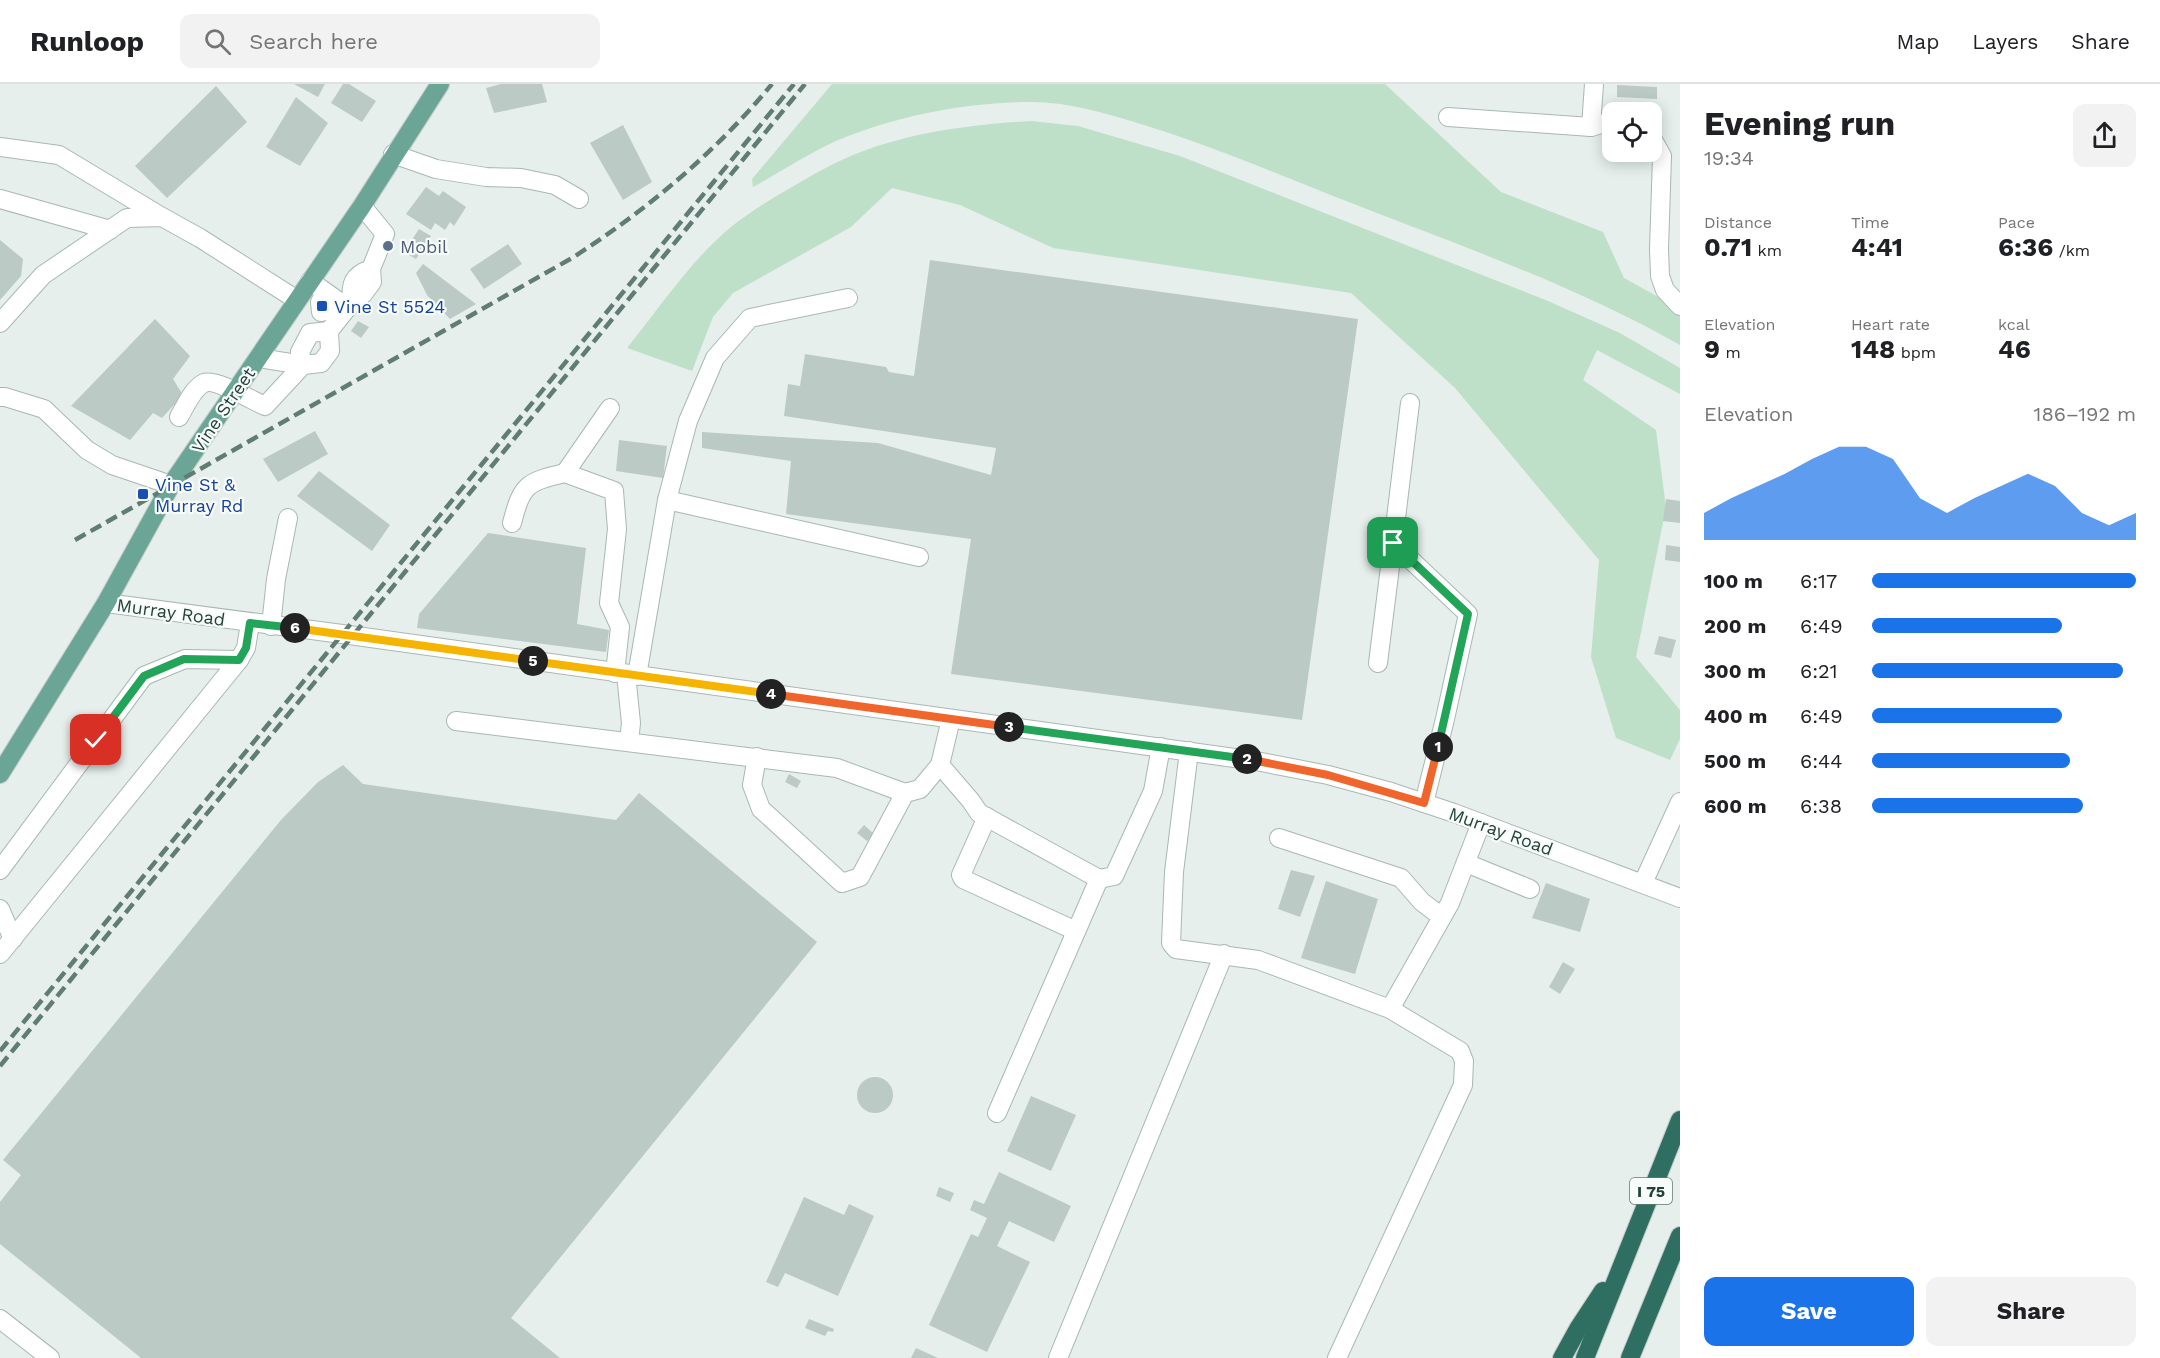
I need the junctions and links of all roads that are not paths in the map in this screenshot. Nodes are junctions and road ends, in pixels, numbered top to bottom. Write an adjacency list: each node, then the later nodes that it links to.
1 (440, 84): 7 (main road, Vine Street)
2 (1594, 84): 5 (street)
3 (1448, 117): 5 (street)
4 (1602, 124): 5 (street)
5 (1591, 127)
6 (0, 147): 12 (street)
7 (393, 154): 10 (street); 11 (main road, Vine Street)
8 (1662, 162): 18 (street)
9 (0, 199): 13 (street)
10 (579, 199)
11 (362, 206): 14 (main road, Vine Street); 17 (street)
12 (162, 217): 13 (street); 16 (street)
13 (110, 230): 19 (street)
14 (310, 281): 16 (main road, Vine Street); 17 (street)
15 (848, 298): 31 (street)
16 (297, 300): 22 (main road, Vine Street)
17 (341, 301): 20 (street); 21 (street)
18 (1680, 306)
19 (0, 323)
20 (330, 331): 21 (street); 23 (street)
21 (310, 333): 23 (street)
22 (259, 358): 23 (street); 24 (main road, Vine Street)
23 (303, 365): 24 (street)
24 (236, 393): 28 (street); 30 (main road, Vine Street)
25 (0, 397): 30 (street)
26 (1410, 403): 34 (street)
27 (610, 408): 29 (street)
28 (178, 417)
29 (565, 473): 33 (street); 41 (street)
30 (171, 486): 36 (main road, Vine Street)
31 (667, 500): 35 (street); 41 (street)
32 (288, 518): 38 (street)
33 (512, 523)
34 (1393, 543): 40 (street); 52 (street)
35 (919, 557)
36 (106, 603): 37 (street, Murray Road); 49 (main road, Vine Street)
37 (250, 623): 38 (street, Murray Road); 39 (street)
38 (271, 626): 41 (street, Murray Road)
39 (239, 660): 57 (street); 65 (street)
40 (1378, 663)
41 (626, 674): 42 (street, Murray Road); 44 (street)
42 (951, 719): 45 (street, Murray Road); 48 (street)
43 (456, 721): 44 (street)
44 (629, 742): 47 (street)
45 (1161, 747): 46 (street, Murray Road); 58 (street)
46 (1190, 752): 52 (street, Murray Road); 67 (street)
47 (757, 757): 50 (street); 50 (street)
48 (940, 765): 50 (street); 53 (street)
49 (0, 774)
50 (905, 793)
51 (1680, 802): 59 (street)
52 (1424, 803): 54 (street, Murray Road)
53 (987, 817): 58 (street); 64 (street)
54 (1481, 824): 56 (street); 59 (street, Murray Road)
55 (1279, 838): 63 (street)
56 (1466, 863): 60 (street); 63 (street)
57 (0, 870)
58 (1099, 879): 64 (street)
59 (1643, 884): 61 (street, Murray Road)
60 (1530, 889)
61 (1680, 898)
62 (0, 909): 65 (street)
63 (1442, 917): 68 (street)
64 (1076, 931): 69 (street)
65 (13, 939): 66 (street)
66 (0, 954)
67 (1224, 954): 68 (street); 75 (street)
68 (1390, 1009): 76 (street)
69 (997, 1113)
70 (1680, 1120): 72 (highway, I 75)
71 (1680, 1236): 79 (highway)
72 (1623, 1262): 77 (highway); 78 (highway, I 75)
73 (0, 1319): 74 (street)
74 (50, 1358)
75 (1058, 1358)
76 (1337, 1358)
77 (1562, 1358)
78 (1585, 1358)
79 (1630, 1358)

